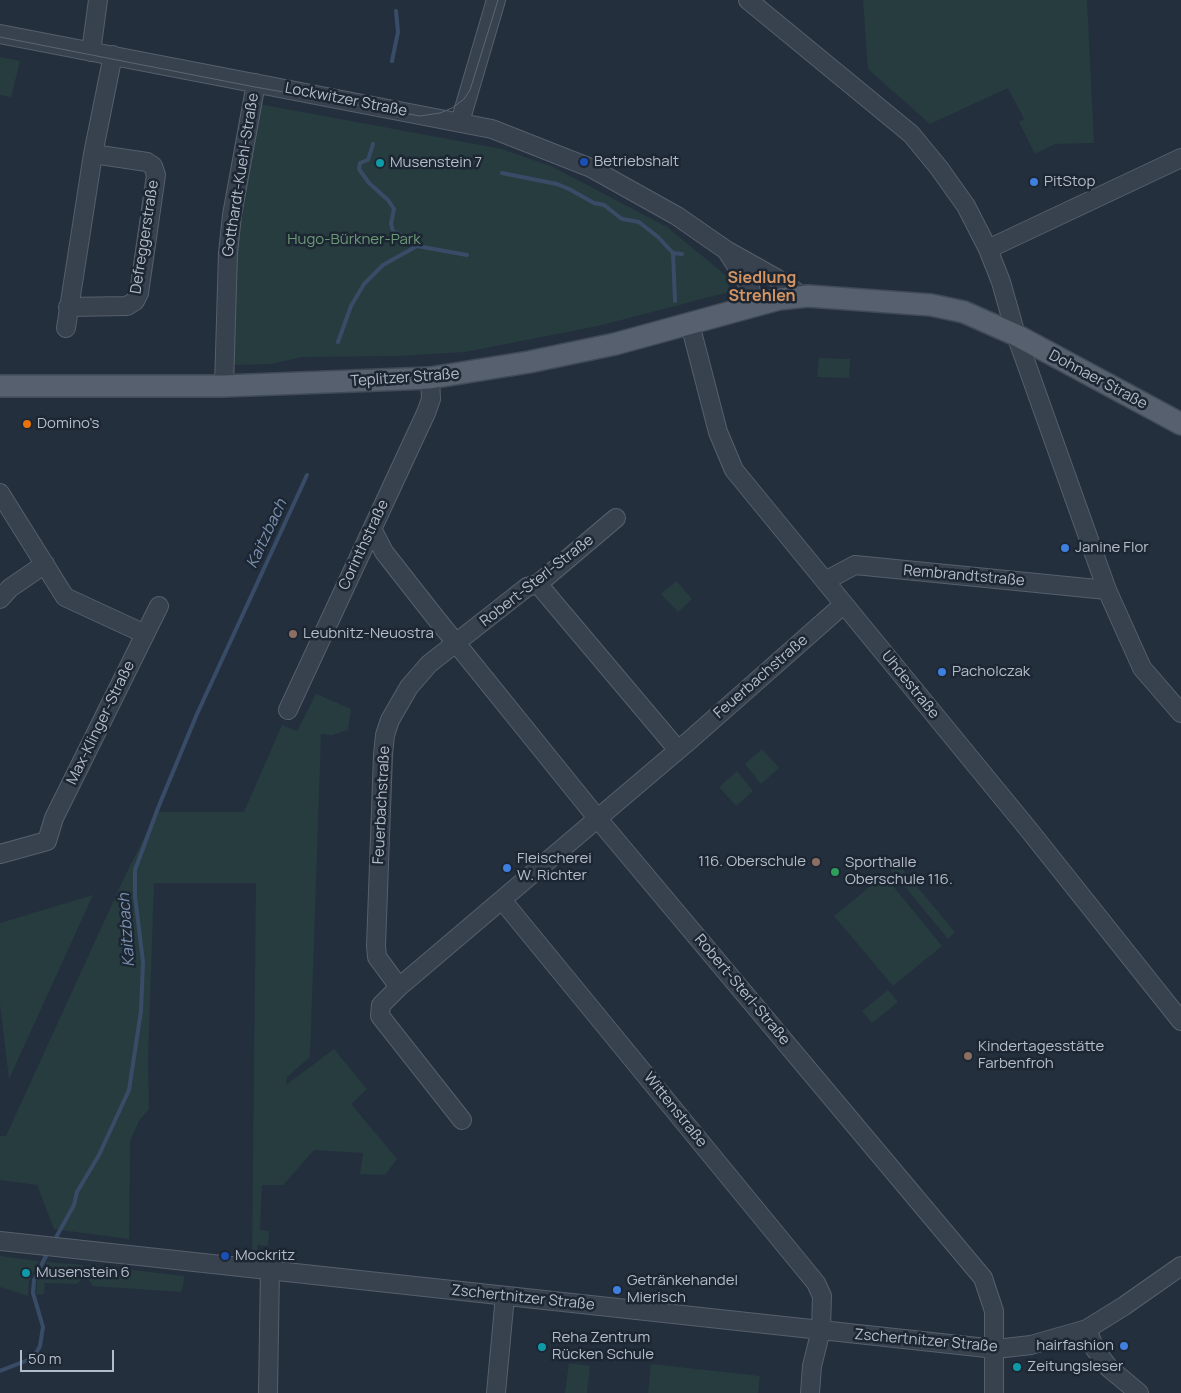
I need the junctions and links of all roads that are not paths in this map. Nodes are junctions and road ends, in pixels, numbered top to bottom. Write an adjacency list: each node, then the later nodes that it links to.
1 (98, 0): 5 (street)
2 (496, 0): 8 (street)
3 (748, 0): 11 (street)
4 (0, 34): 5 (street, Lockwitzer Straße)
5 (91, 52): 6 (street, Lockwitzer Straße)
6 (113, 56): 7 (street, Lockwitzer Straße); 9 (street)
7 (256, 83): 8 (street, Lockwitzer Straße); 21 (street, Gotthardt-Kuehl-Straße)
8 (460, 122): 12 (street, Lockwitzer Straße)
9 (93, 154): 15 (street); 15 (street, Defreggerstraße)
10 (1181, 158): 11 (street)
11 (988, 249): 18 (street)
12 (726, 250): 13 (street, Lockwitzer Straße); 14 (street)
13 (802, 296): 14 (main road, Teplitzer Straße); 18 (main road, Dohnaer Straße)
14 (757, 305): 16 (main road, Teplitzer Straße)
15 (68, 307): 17 (street)
16 (690, 324): 19 (main road, Teplitzer Straße); 27 (street, Uhdestraße)
17 (66, 328)
18 (1016, 336): 22 (main road, Dohnaer Straße); 29 (street)
19 (430, 378): 21 (main road, Teplitzer Straße); 25 (street, Corinthstraße)
20 (0, 386): 21 (main road, Teplitzer Straße)
21 (224, 386)
22 (1181, 424)
23 (0, 493): 26 (street)
24 (616, 518): 28 (street, Robert-Sterl-Straße)
25 (372, 529): 34 (street, Robert-Sterl-Straße); 35 (street, Corinthstraße)
26 (45, 564): 30 (street); 33 (street)
27 (824, 581): 29 (street, Rembrandtstraße); 31 (street, Uhdestraße)
28 (538, 584): 34 (street, Robert-Sterl-Straße); 37 (street)
29 (1107, 590): 36 (street)
30 (0, 599)
31 (844, 604): 37 (street, Feuerbachstraße); 42 (street, Uhdestraße)
32 (159, 606): 33 (street, Max-Klinger-Straße)
33 (145, 634): 39 (street, Max-Klinger-Straße)
34 (457, 643): 38 (street, Robert-Sterl-Straße); 41 (street, Feuerbachstraße)
35 (288, 710)
36 (1181, 713)
37 (678, 750): 38 (street, Feuerbachstraße)
38 (598, 819): 40 (street, Feuerbachstraße); 50 (street, Robert-Sterl-Straße)
39 (0, 854)
40 (502, 900): 41 (street, Feuerbachstraße); 49 (street, Wittenstraße)
41 (399, 987): 43 (street, Feuerbachstraße)
42 (1181, 1021)
43 (462, 1120)
44 (0, 1241): 46 (street, Zschertnitzer Straße)
45 (1181, 1266): 48 (street, Zschertnitzer Straße)
46 (270, 1270): 47 (street, Zschertnitzer Straße); 51 (street)
47 (505, 1296): 49 (street, Zschertnitzer Straße); 52 (street)
48 (1087, 1329): 50 (street, Zschertnitzer Straße); 55 (street)
49 (821, 1330): 50 (street, Zschertnitzer Straße); 53 (street, Wittenstraße)
50 (996, 1349): 54 (street, Robert-Sterl-Straße)
51 (268, 1393)
52 (496, 1393)
53 (810, 1393)
54 (994, 1393)
55 (1139, 1393)

